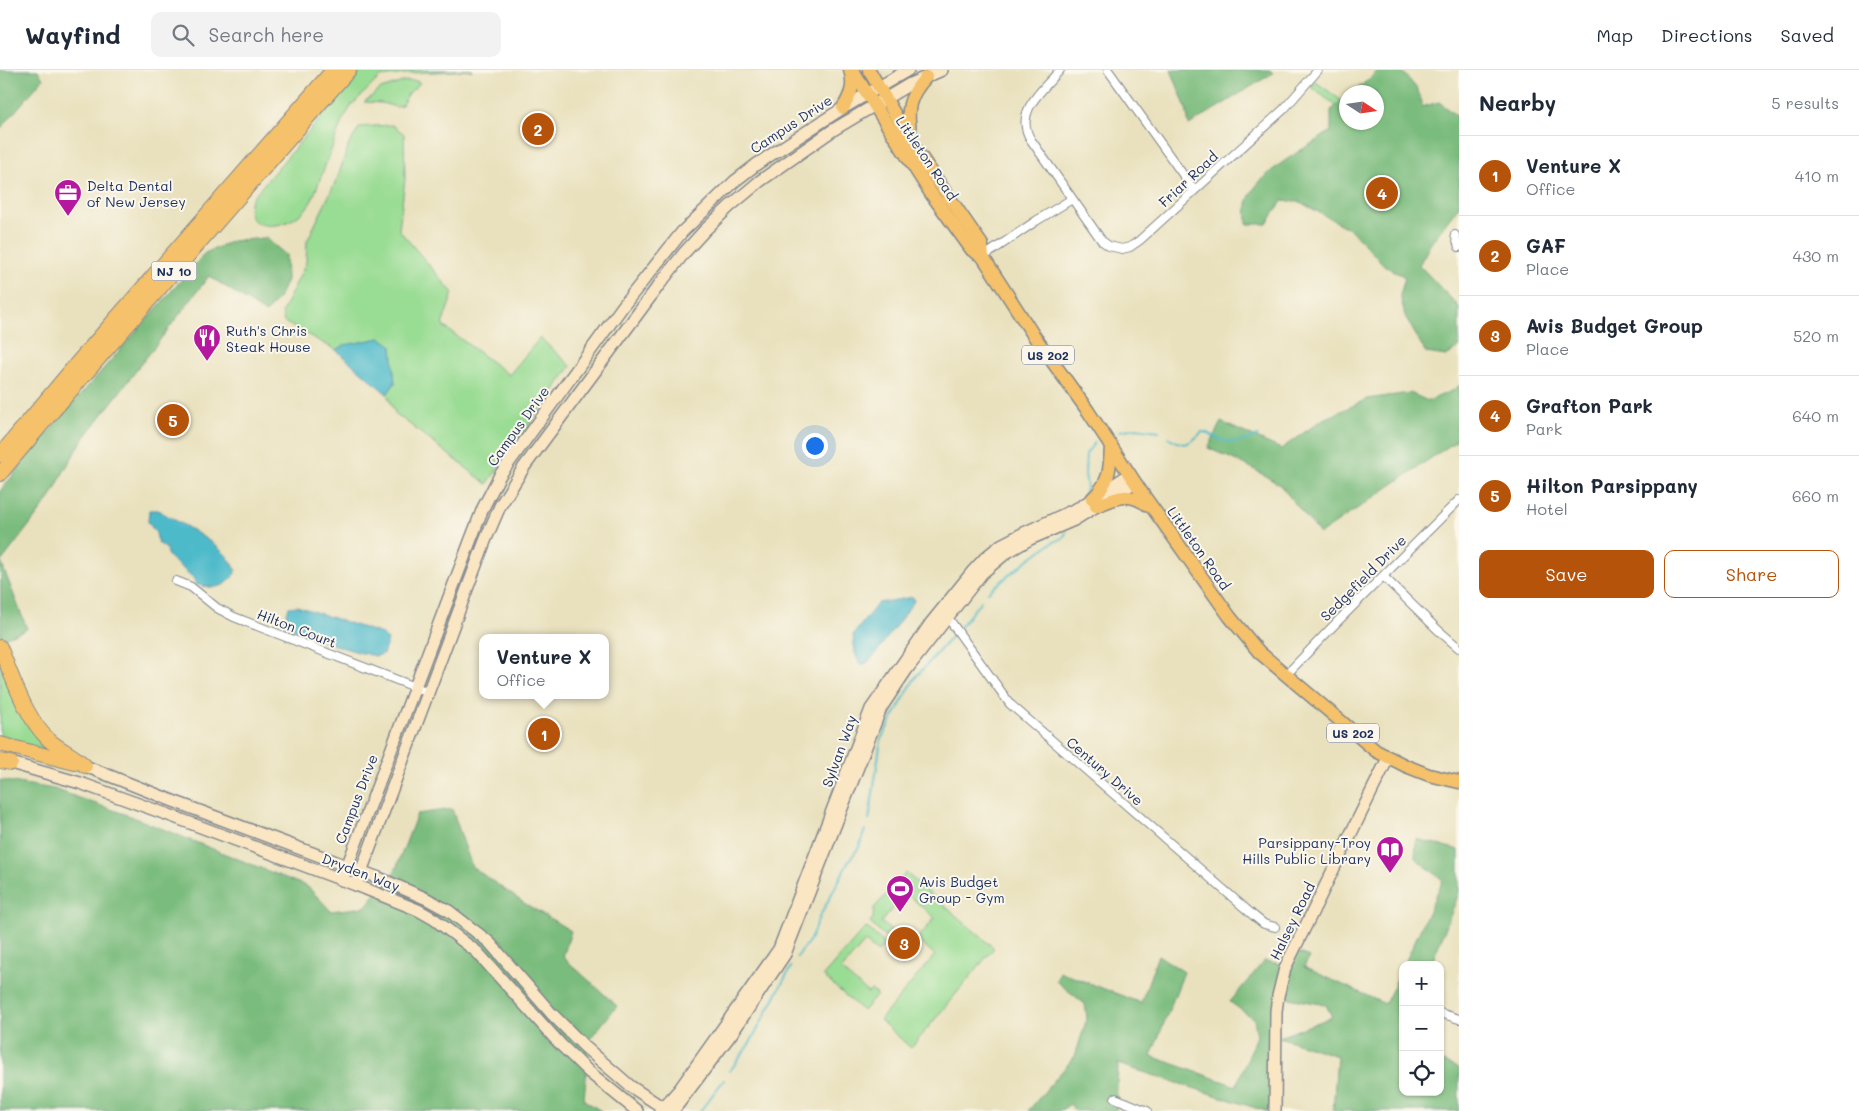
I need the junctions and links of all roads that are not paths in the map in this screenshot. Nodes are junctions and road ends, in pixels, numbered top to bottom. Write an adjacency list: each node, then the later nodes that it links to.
1 (333, 70): 22 (highway, NJ 10)
2 (349, 70): 23 (highway, NJ 10)
3 (851, 70): 12 (main road, Littleton Road / US 202); 14 (main road)
4 (869, 70): 11 (main road, Littleton Road / US 202)
5 (908, 70): 11 (street)
6 (942, 70): 10 (street)
7 (1060, 70): 17 (street)
8 (1108, 70): 16 (street)
9 (1318, 70): 16 (street, Friar Road)
10 (926, 77): 11 (street); 15 (main road)
11 (882, 93): 12 (street, Campus Drive); 13 (street, Campus Drive); 15 (main road, Littleton Road / US 202)
12 (867, 94): 13 (main road, Littleton Road / US 202); 14 (street, Campus Drive)
13 (874, 105): 20 (main road, Littleton Road / US 202); 35 (street, Campus Drive)
14 (843, 108): 34 (street, Campus Drive)
15 (912, 144): 20 (main road, Littleton Road / US 202)
16 (1194, 190): 17 (street, Friar Road)
17 (1072, 199): 20 (street)
18 (1455, 235): 19 (street)
19 (1459, 247)
20 (983, 258): 21 (main road, Littleton Road / US 202)
21 (1110, 445): 24 (main road, Littleton Road / US 202); 26 (main road)
22 (0, 455)
23 (0, 474)
24 (1133, 478): 26 (street, Sylvan Way); 27 (main road, Littleton Road / US 202)
25 (1459, 500): 28 (street, Sedgefield Drive)
26 (1094, 503): 27 (main road); 30 (street, Sylvan Way)
27 (1154, 509): 33 (main road, Littleton Road / US 202)
28 (1383, 576): 32 (street); 33 (street, Sedgefield Drive)
29 (176, 582): 34 (street, Hilton Court)
30 (945, 613): 45 (street, Century Drive); 49 (street, Sylvan Way)
31 (0, 647): 39 (highway)
32 (1459, 648)
33 (1286, 675): 37 (main road, Littleton Road / US 202)
34 (415, 686): 35 (street, Hilton Court); 41 (street, Campus Drive)
35 (428, 692): 42 (street, Campus Drive)
36 (0, 744): 39 (highway)
37 (1388, 758): 40 (main road, Littleton Road / US 202); 52 (street, Halsey Road)
38 (4, 761): 43 (street, Dryden Way)
39 (85, 766): 41 (street, Dryden Way)
40 (1459, 782)
41 (347, 867): 42 (street, Dryden Way); 43 (street, Campus Drive)
42 (360, 872): 44 (street, Campus Drive); 49 (street, Dryden Way)
43 (342, 880): 44 (street, Dryden Way)
44 (356, 885): 50 (street, Dryden Way)
45 (1275, 927)
46 (1444, 1014): 47 (street)
47 (1459, 1019)
48 (1115, 1098): 51 (street)
49 (666, 1110)
50 (637, 1111)
51 (1146, 1111)
52 (1274, 1111)

